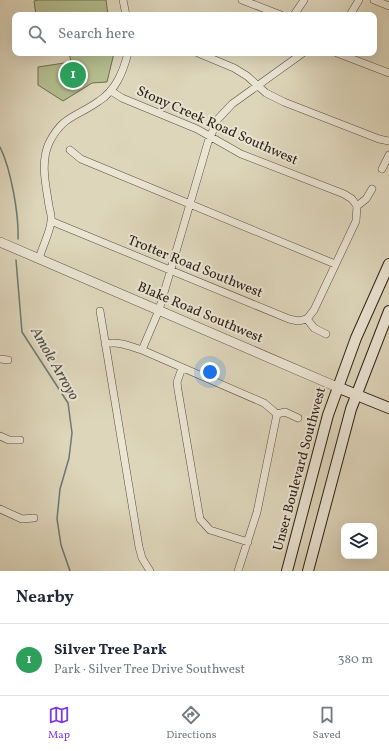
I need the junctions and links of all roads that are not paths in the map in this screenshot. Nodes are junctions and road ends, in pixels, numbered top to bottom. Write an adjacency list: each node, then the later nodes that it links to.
1 (123, 0): 7 (street)
2 (242, 0): 8 (street)
3 (304, 0): 9 (street)
4 (359, 0): 10 (street)
5 (374, 0): 6 (street)
6 (389, 6)
7 (125, 12)
8 (273, 12)
9 (296, 12)
10 (352, 12)
11 (127, 56): 17 (street)
12 (205, 56): 16 (street)
13 (299, 56): 16 (street)
14 (345, 56): 15 (street)
15 (389, 73)
16 (257, 85): 18 (street); 19 (street)
17 (111, 91): 18 (street, Stony Creek Road Southwest); 26 (street)
18 (210, 136): 24 (street); 25 (street, Stony Creek Road Southwest)
19 (389, 140)
20 (70, 150): 24 (street)
21 (389, 154): 22 (street)
22 (382, 168)
23 (372, 189): 25 (street)
24 (190, 205): 29 (street); 31 (street)
25 (357, 206): 29 (street)
26 (51, 221): 28 (street); 31 (street, Trotter Road Southwest)
27 (0, 242): 28 (street, Blake Road Southwest)
28 (39, 258): 32 (street, Blake Road Southwest)
29 (336, 264): 35 (street)
30 (389, 264): 42 (main road, Unser Boulevard Southwest)
31 (171, 271): 32 (street); 35 (street, Trotter Road Southwest)
32 (159, 310): 38 (street); 42 (street, Blake Road Southwest)
33 (100, 311): 37 (street)
34 (389, 311): 43 (main road)
35 (307, 318): 36 (street)
36 (326, 334)
37 (105, 344): 38 (street); 52 (street)
38 (142, 350): 41 (street)
39 (0, 359): 40 (street)
40 (8, 360)
41 (182, 368): 45 (street); 51 (street)
42 (337, 387): 43 (main road, Blake Road Southwest); 54 (main road, Unser Boulevard Southwest)
43 (356, 395): 44 (main road, Blake Road Southwest); 55 (main road)
44 (389, 408)
45 (277, 414): 46 (street); 51 (street)
46 (298, 418)
47 (0, 436): 48 (street)
48 (20, 440)
49 (0, 509): 50 (street)
50 (34, 518)
51 (248, 542): 53 (street)
52 (150, 571)
53 (238, 571)
54 (287, 571)
55 (308, 571)

